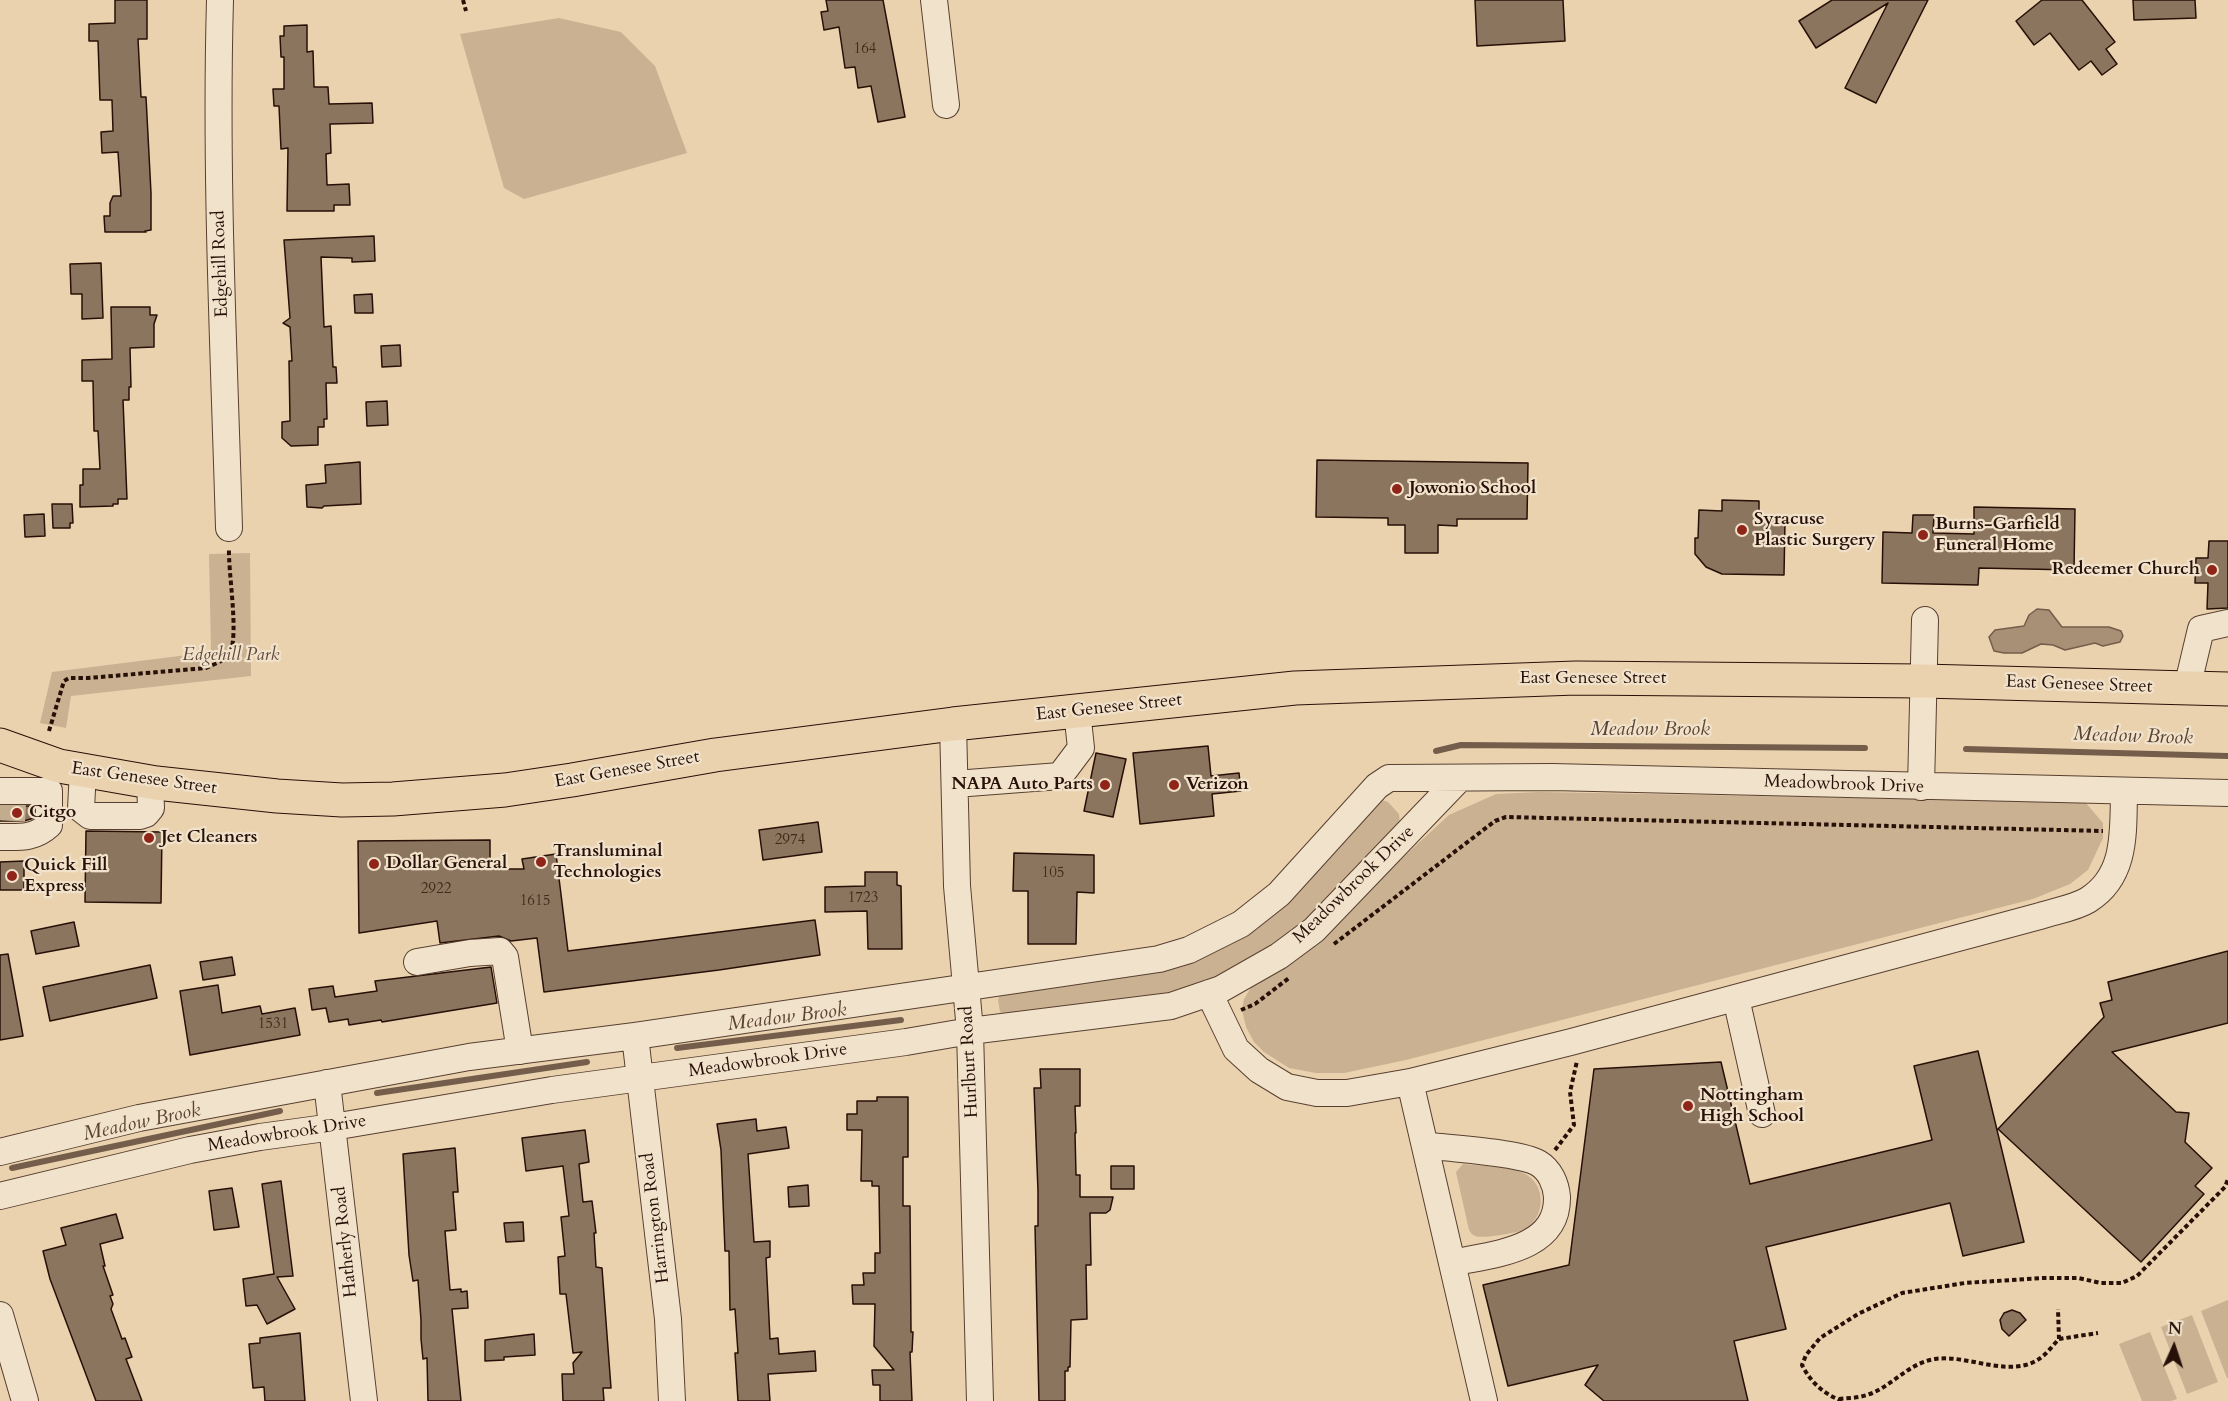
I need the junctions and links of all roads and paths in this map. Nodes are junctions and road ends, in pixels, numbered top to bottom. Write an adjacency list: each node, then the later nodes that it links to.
1 (220, 0): 6 (street, Edgehill Road)
2 (463, 0): 4 (path)
3 (934, 0): 5 (street)
4 (466, 11)
5 (946, 105)
6 (229, 528)
7 (229, 557): 15 (path)
8 (1925, 620): 10 (street)
9 (2228, 623): 11 (street)
10 (1923, 681): 11 (main road, East Genesee Street); 13 (main road, East Genesee Street); 21 (street)
11 (2187, 688): 12 (main road, East Genesee Street)
12 (2228, 689)
13 (1077, 711): 14 (main road, East Genesee Street); 20 (street)
14 (953, 724): 19 (main road, East Genesee Street); 20 (street, Hurlburt Road)
15 (49, 731)
16 (0, 745): 17 (main road, East Genesee Street)
17 (63, 776): 19 (main road, East Genesee Street); 19 (street); 24 (street); 24 (street)
18 (1459, 778): 21 (street, Meadowbrook Drive); 29 (street, Meadowbrook Drive); 30 (street, Meadowbrook Drive)
19 (150, 782)
20 (955, 784): 29 (street, Hurlburt Road)
21 (1921, 787): 22 (street, Meadowbrook Drive)
22 (2124, 791): 23 (street, Meadowbrook Drive); 25 (street)
23 (2228, 793)
24 (8, 814)
25 (2123, 832): 26 (path); 31 (street)
26 (1329, 948)
27 (417, 962): 36 (street)
28 (1292, 976): 32 (path)
29 (966, 988): 33 (street, Hurlburt Road); 34 (street, Meadowbrook Drive)
30 (1209, 993): 32 (street); 33 (street, Meadowbrook Drive)
31 (1736, 998): 35 (street); 40 (street)
32 (1220, 1017): 38 (street)
33 (970, 1031): 37 (street, Meadowbrook Drive); 56 (street, Hurlburt Road)
34 (635, 1036): 36 (street, Meadowbrook Drive); 37 (street, Harrington Road)
35 (1571, 1042): 38 (street); 44 (path)
36 (520, 1051): 39 (street, Meadowbrook Drive)
37 (640, 1078): 41 (street, Meadowbrook Drive); 55 (street, Harrington Road)
38 (1410, 1082): 42 (street)
39 (327, 1083): 41 (street, Hatherly Road); 43 (street, Meadowbrook Drive)
40 (1762, 1114)
41 (333, 1127): 46 (street, Meadowbrook Drive); 54 (street, Hatherly Road)
42 (1425, 1145): 44 (street); 47 (street)
43 (0, 1152)
44 (1547, 1171): 47 (street)
45 (2228, 1179): 52 (path)
46 (0, 1196)
47 (1452, 1263): 57 (street)
48 (2058, 1309): 51 (path)
49 (0, 1315): 53 (street)
50 (2098, 1333): 51 (path)
51 (2059, 1339): 52 (path)
52 (1840, 1400)
53 (25, 1401)
54 (364, 1401)
55 (672, 1401)
56 (980, 1401)
57 (1484, 1401)

